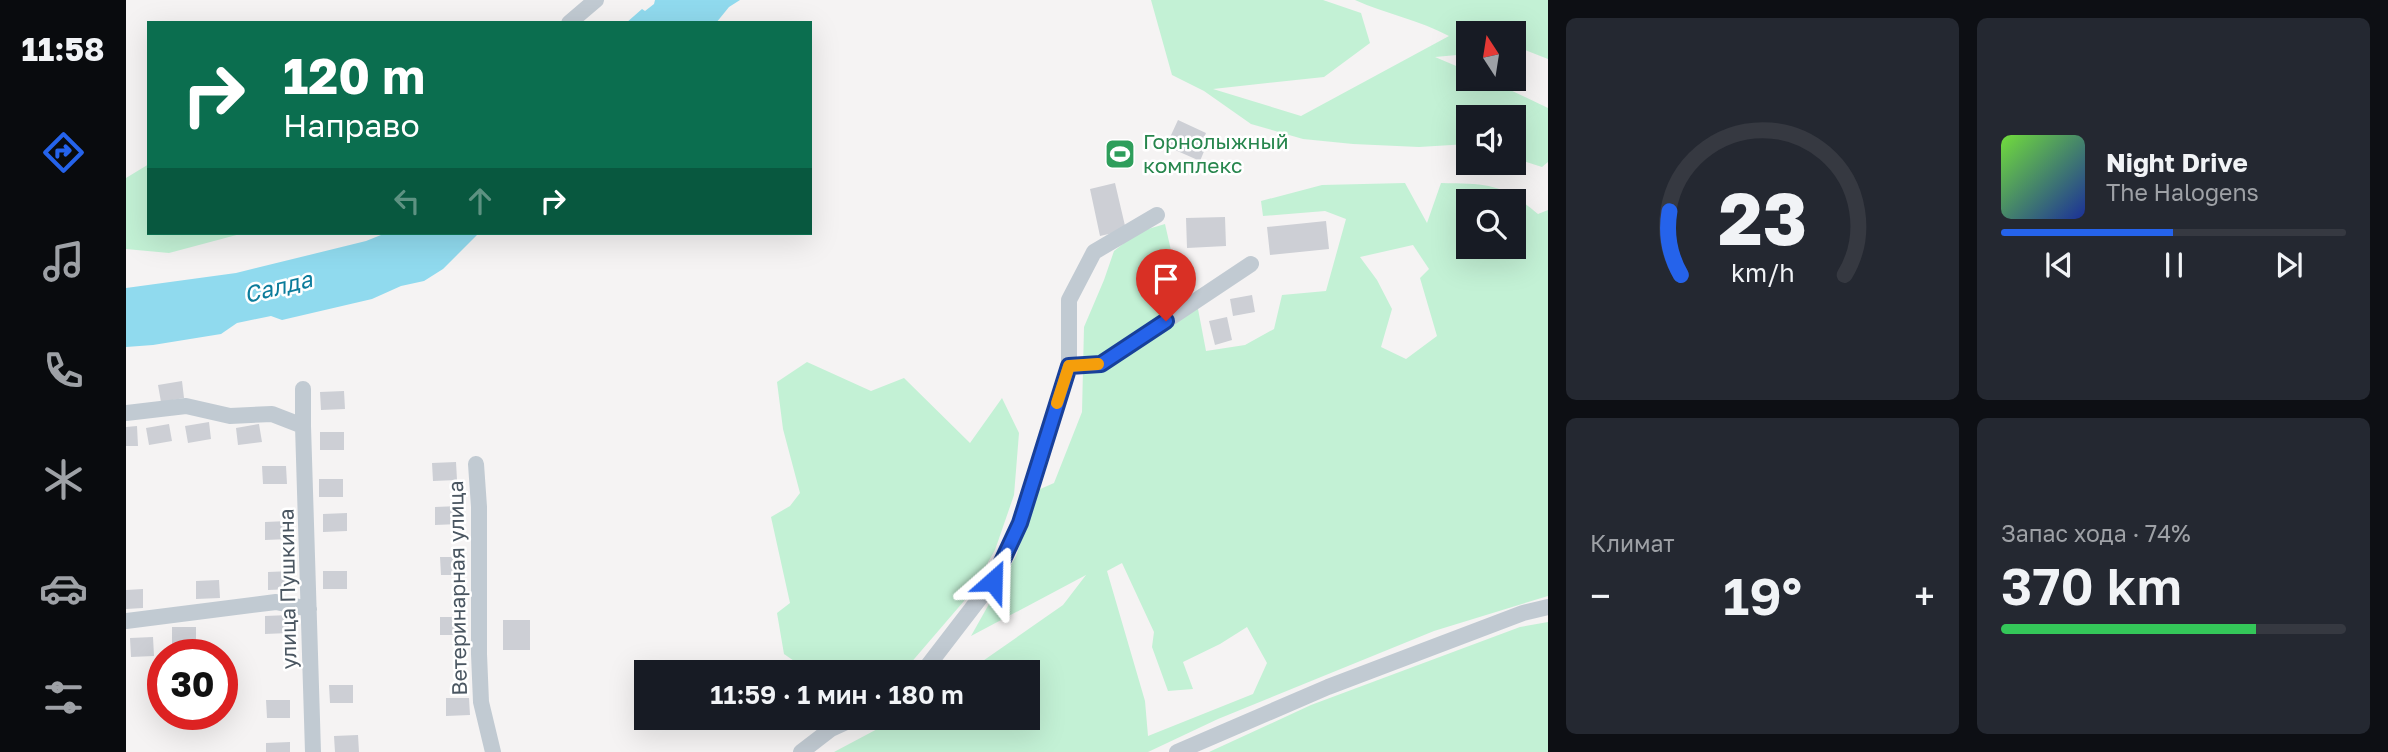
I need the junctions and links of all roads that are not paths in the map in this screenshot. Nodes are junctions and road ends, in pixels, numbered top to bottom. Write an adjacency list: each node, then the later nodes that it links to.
1 (596, 0): 2 (street)
2 (571, 21)
3 (1157, 215): 5 (street)
4 (1251, 264): 5 (street)
5 (1069, 366): 13 (street)
6 (303, 389): 8 (street, улица Пушкина)
7 (126, 413): 8 (street)
8 (303, 426): 11 (street, улица Пушкина)
9 (475, 464): 16 (street, Ветеринарная улица)
10 (1548, 607): 18 (street)
11 (309, 609): 12 (street); 15 (street, улица Пушкина)
12 (126, 621)
13 (932, 660)
14 (830, 730): 17 (street)
15 (313, 752)
16 (492, 752)
17 (802, 752)
18 (1177, 752)

